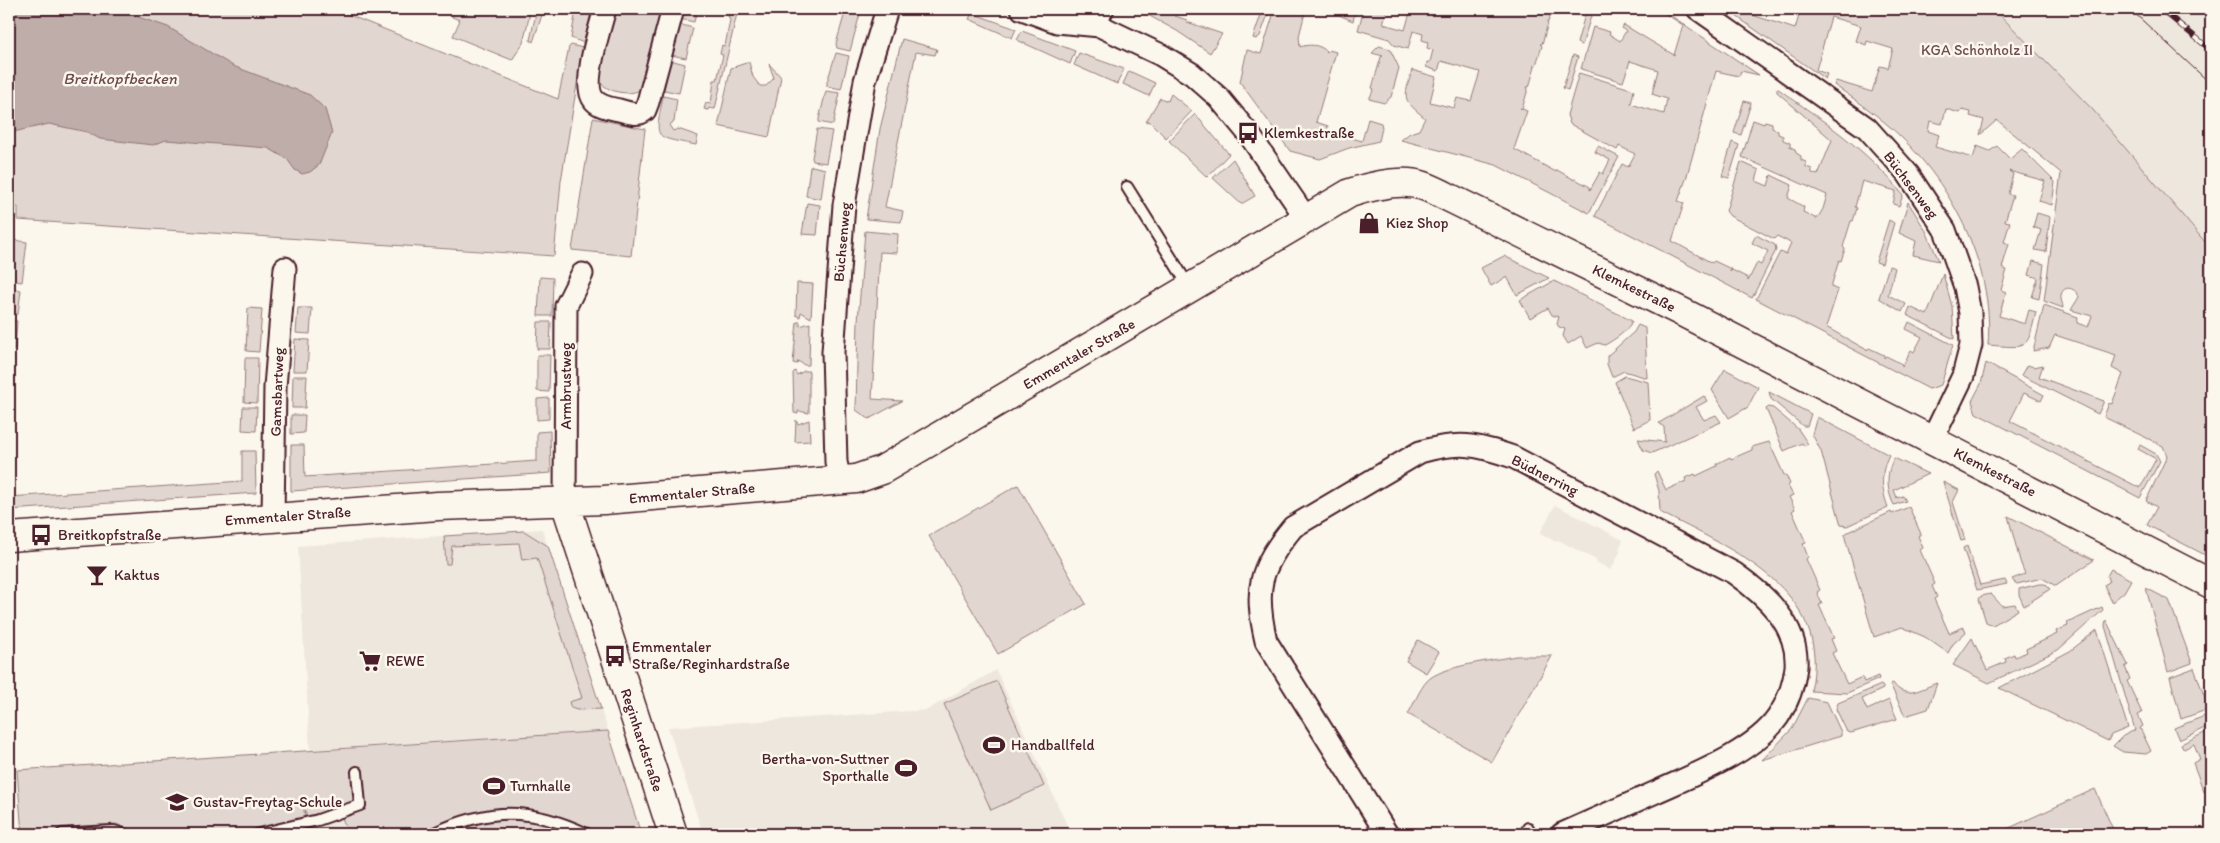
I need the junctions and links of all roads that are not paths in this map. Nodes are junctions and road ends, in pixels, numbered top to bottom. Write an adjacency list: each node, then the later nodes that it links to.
1 (605, 9): 2 (street)
2 (673, 9)
3 (888, 9): 14 (street, Büchsenweg)
4 (1022, 9): 7 (street)
5 (1078, 9): 7 (street)
6 (1706, 11): 13 (street, Büchsenweg)
7 (1104, 17): 9 (street)
8 (1127, 187): 12 (lane)
9 (1306, 218): 12 (street, Emmentaler Straße); 13 (street, Klemkestraße)
10 (285, 268): 16 (street, Gamsbartweg)
11 (582, 274): 15 (street, Armbrustweg)
12 (1190, 289): 14 (street, Emmentaler Straße)
13 (1932, 440): 18 (street, Klemkestraße)
14 (840, 480): 15 (street, Emmentaler Straße)
15 (565, 502): 16 (street, Emmentaler Straße); 25 (street, Reginhardstraße)
16 (273, 516): 17 (street, Emmentaler Straße)
17 (9, 538)
18 (2211, 584)
19 (357, 772): 22 (lane)
20 (62, 834): 21 (lane)
21 (122, 834)
22 (259, 834)
23 (432, 834): 24 (lane)
24 (587, 834)
25 (674, 834)
26 (1386, 834): 27 (street, Büdnerring)
27 (1562, 834)

